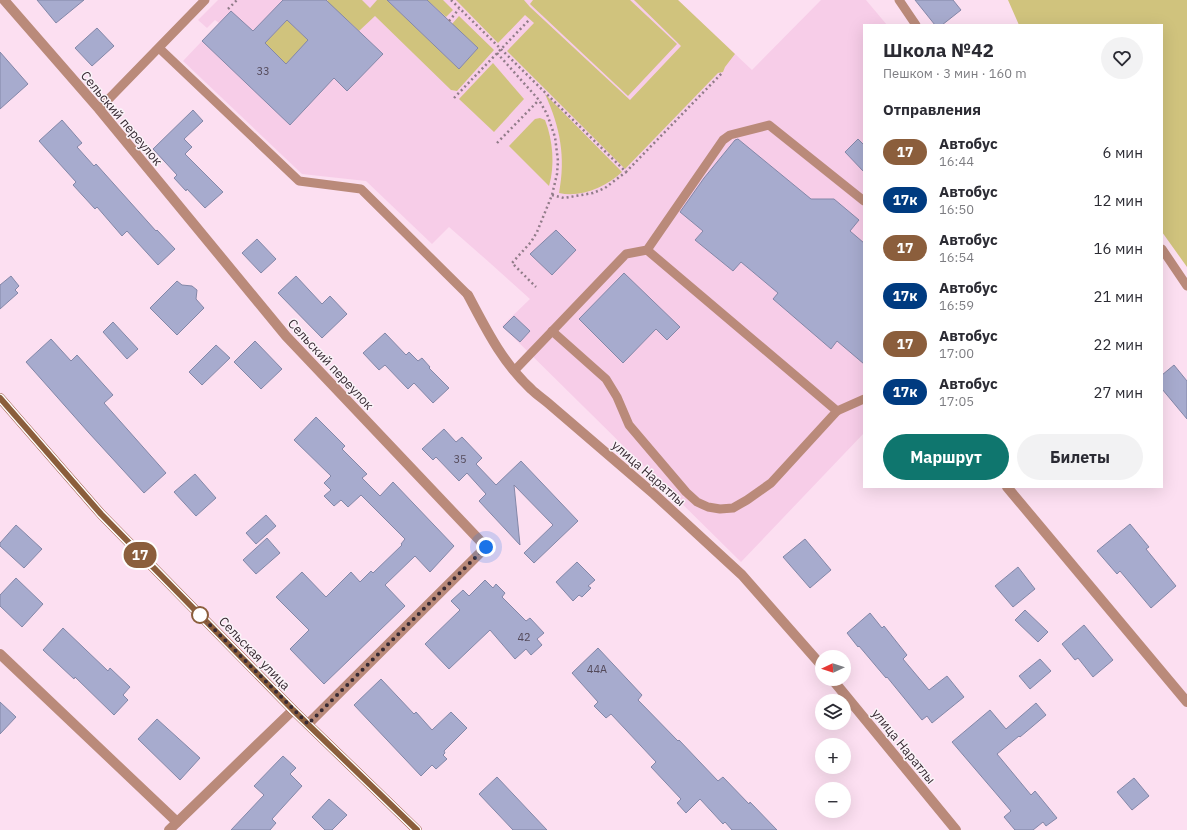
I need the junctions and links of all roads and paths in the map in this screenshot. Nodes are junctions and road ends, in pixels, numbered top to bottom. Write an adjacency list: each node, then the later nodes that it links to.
1 (4, 0): 17 (street, Сельский переулок)
2 (205, 0): 11 (lane)
3 (237, 0): 7 (path)
4 (451, 0): 6 (path)
5 (899, 0): 10 (lane)
6 (460, 9): 9 (path); 12 (path)
7 (228, 10)
8 (530, 19): 12 (path)
9 (449, 20)
10 (915, 24)
11 (159, 48): 17 (lane); 26 (lane)
12 (500, 49): 13 (path); 19 (path)
13 (497, 53): 15 (path); 16 (path)
14 (723, 72): 19 (path)
15 (454, 98)
16 (539, 100): 18 (path); 20 (path)
17 (98, 109): 38 (street, Сельский переулок)
18 (497, 143)
19 (626, 172): 20 (path)
20 (552, 195): 25 (path)
21 (863, 200): 22 (lane)
22 (647, 250): 27 (lane); 31 (lane)
23 (1163, 250): 24 (lane)
24 (1187, 286)
25 (536, 287)
26 (468, 295): 28 (street, улица Наратлы)
27 (552, 331): 28 (lane); 31 (lane)
28 (514, 371): 34 (street, улица Наратлы)
29 (0, 398): 37 (main road, Сельская улица)
30 (863, 399): 31 (lane)
31 (838, 411)
32 (1008, 488): 36 (street)
33 (0, 654): 39 (street)
34 (815, 658)
35 (838, 686): 42 (street, улица Наратлы)
36 (1187, 702)
37 (293, 710): 38 (main road, Сельская улица); 39 (street)
38 (308, 724): 41 (main road, Сельская улица)
39 (177, 822): 40 (street)
40 (169, 830)
41 (417, 830)
42 (956, 830)

